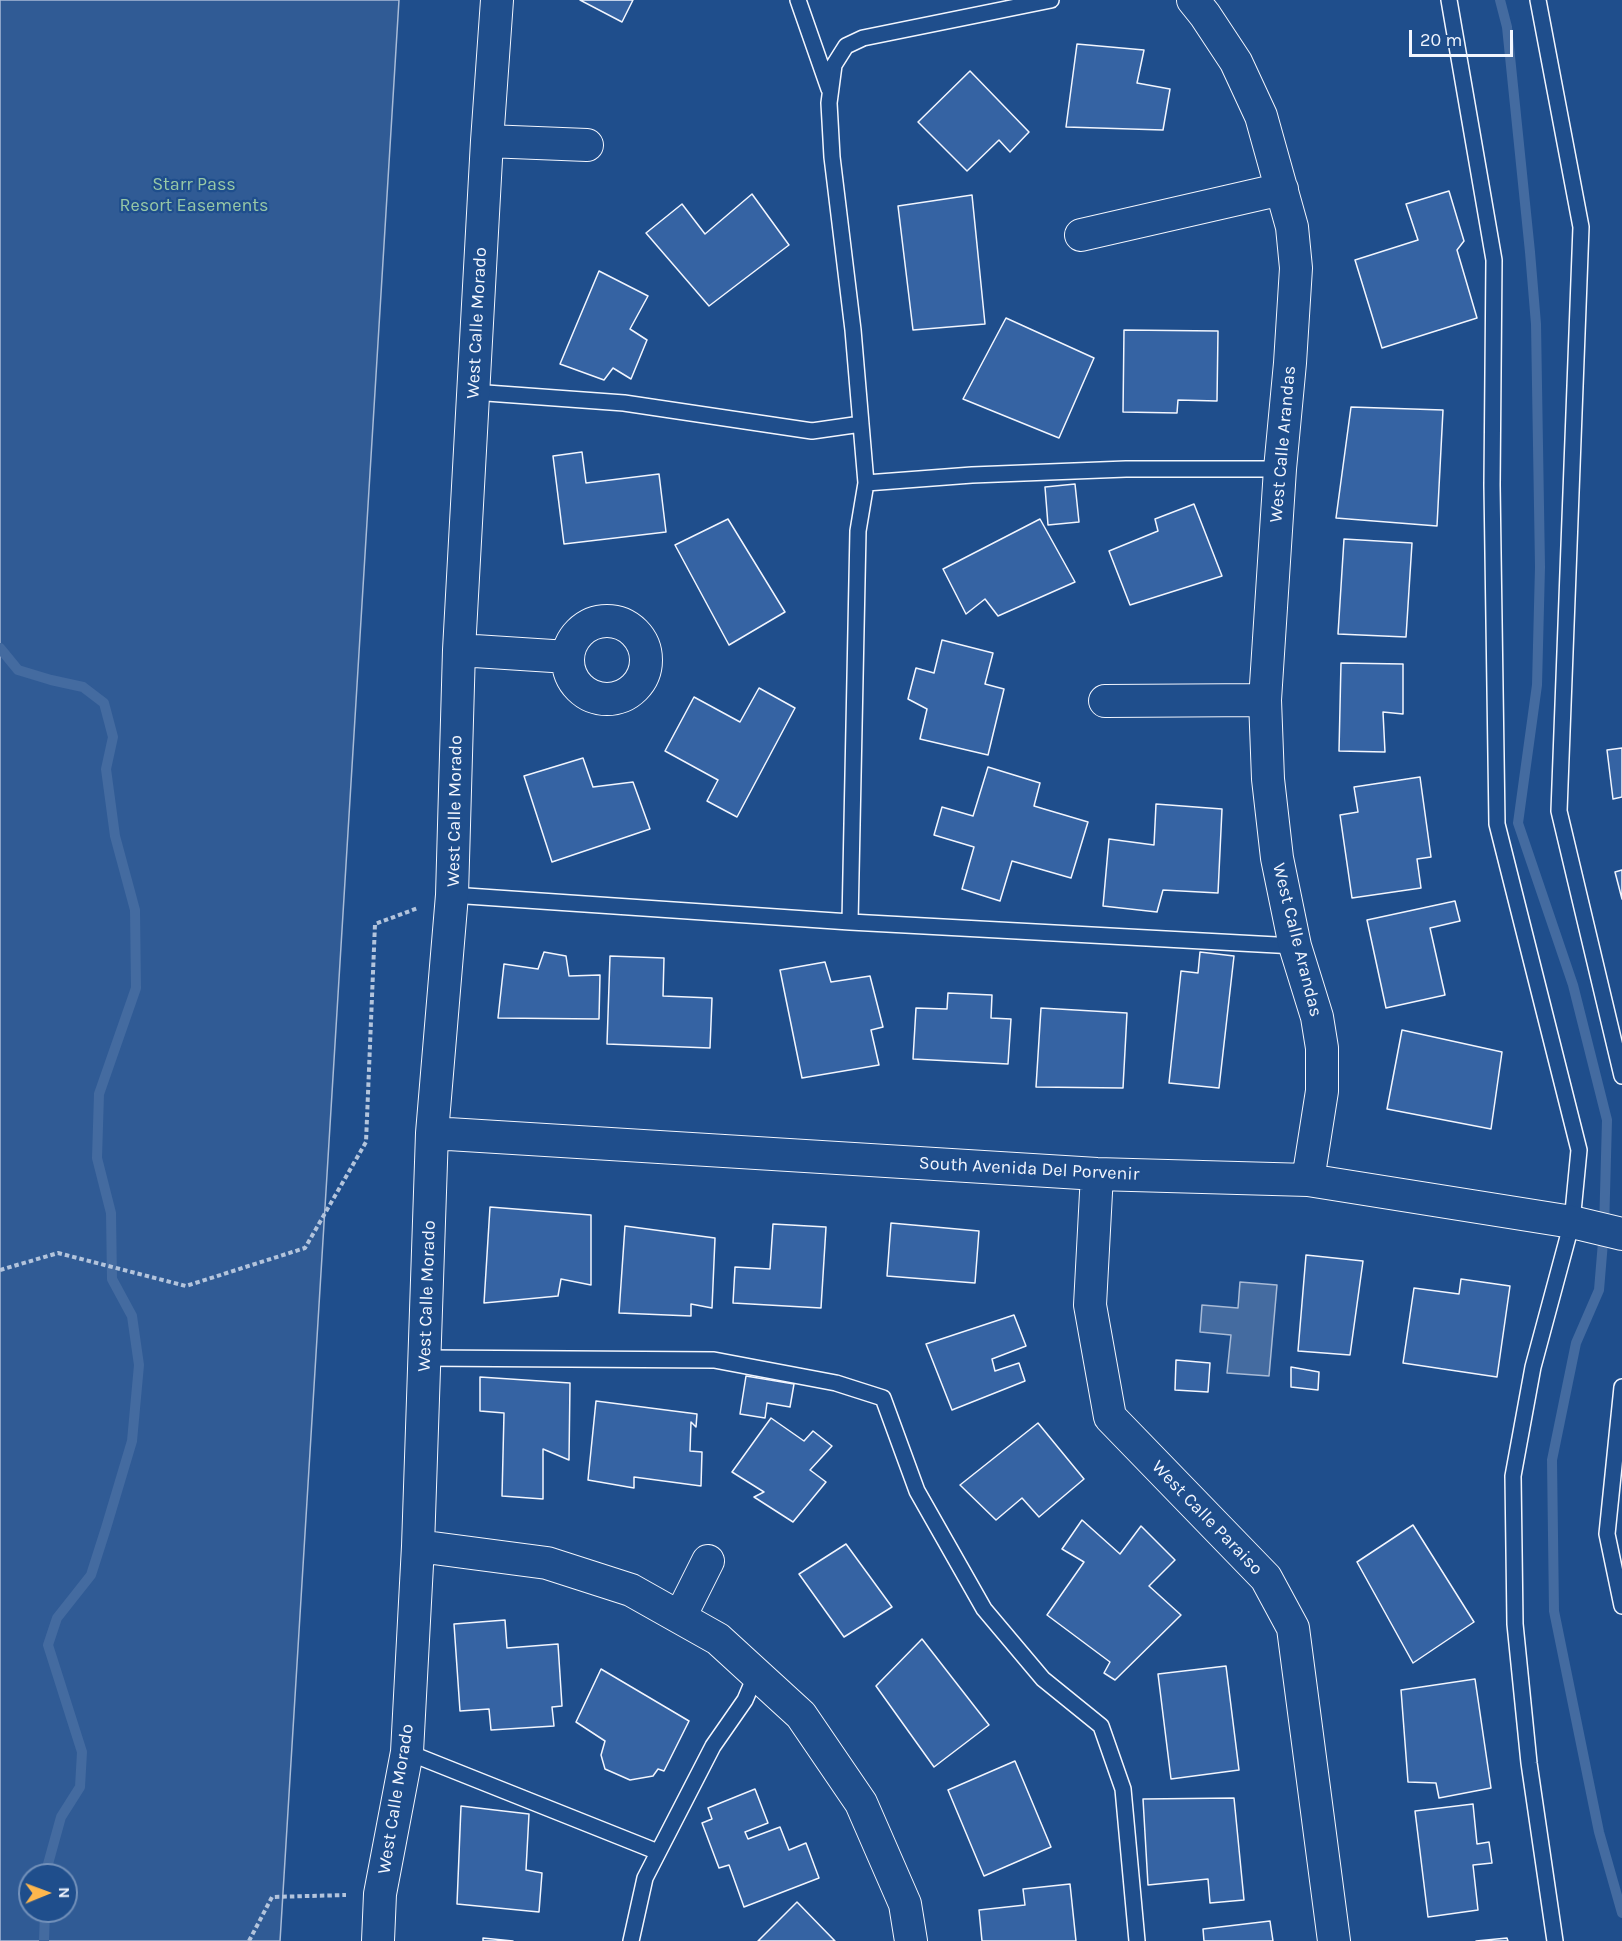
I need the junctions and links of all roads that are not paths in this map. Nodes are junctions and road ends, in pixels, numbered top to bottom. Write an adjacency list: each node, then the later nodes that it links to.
1 (497, 0): 8 (street, West Calle Morado)
2 (798, 0): 7 (lane)
3 (1051, 0): 7 (lane)
4 (1193, 0): 10 (street, West Calle Arandas)
5 (1449, 0): 27 (lane)
6 (1538, 0): 23 (lane)
7 (830, 92): 13 (lane)
8 (487, 141): 9 (street); 12 (street, West Calle Morado)
9 (587, 145)
10 (1282, 189): 11 (street); 14 (street, West Calle Arandas)
11 (1081, 235)
12 (473, 392): 13 (lane); 16 (street, West Calle Morado)
13 (861, 424): 15 (lane)
14 (1280, 469): 15 (lane); 18 (street, West Calle Arandas)
15 (866, 483): 21 (lane)
16 (459, 650): 17 (street); 20 (street, West Calle Morado)
17 (568, 657)
18 (1265, 700): 19 (street); 22 (street, West Calle Arandas)
19 (1105, 701)
20 (453, 895): 21 (lane); 24 (street, West Calle Morado)
21 (850, 922): 22 (lane)
22 (1295, 946): 26 (street, West Calle Arandas)
23 (1622, 1076)
24 (432, 1133): 25 (street, South Avenida Del Porvenir); 29 (street, West Calle Morado)
25 (1097, 1174): 26 (street, South Avenida Del Porvenir); 42 (street, West Calle Paraiso)
26 (1308, 1180): 27 (street, South Avenida Del Porvenir)
27 (1572, 1222): 28 (street, South Avenida Del Porvenir); 43 (lane)
28 (1622, 1234)
29 (425, 1358): 31 (street, West Calle Morado); 41 (lane)
30 (1622, 1387): 33 (lane)
31 (418, 1546): 34 (street); 36 (street, West Calle Morado)
32 (708, 1561): 34 (street)
33 (1622, 1606)
34 (681, 1617): 35 (street)
35 (756, 1674): 37 (lane); 40 (street)
36 (407, 1752): 37 (lane); 38 (street, West Calle Morado)
37 (658, 1852): 39 (lane)
38 (378, 1941)
39 (631, 1941)
40 (911, 1941)
41 (1137, 1941)
42 (1334, 1941)
43 (1555, 1941)

